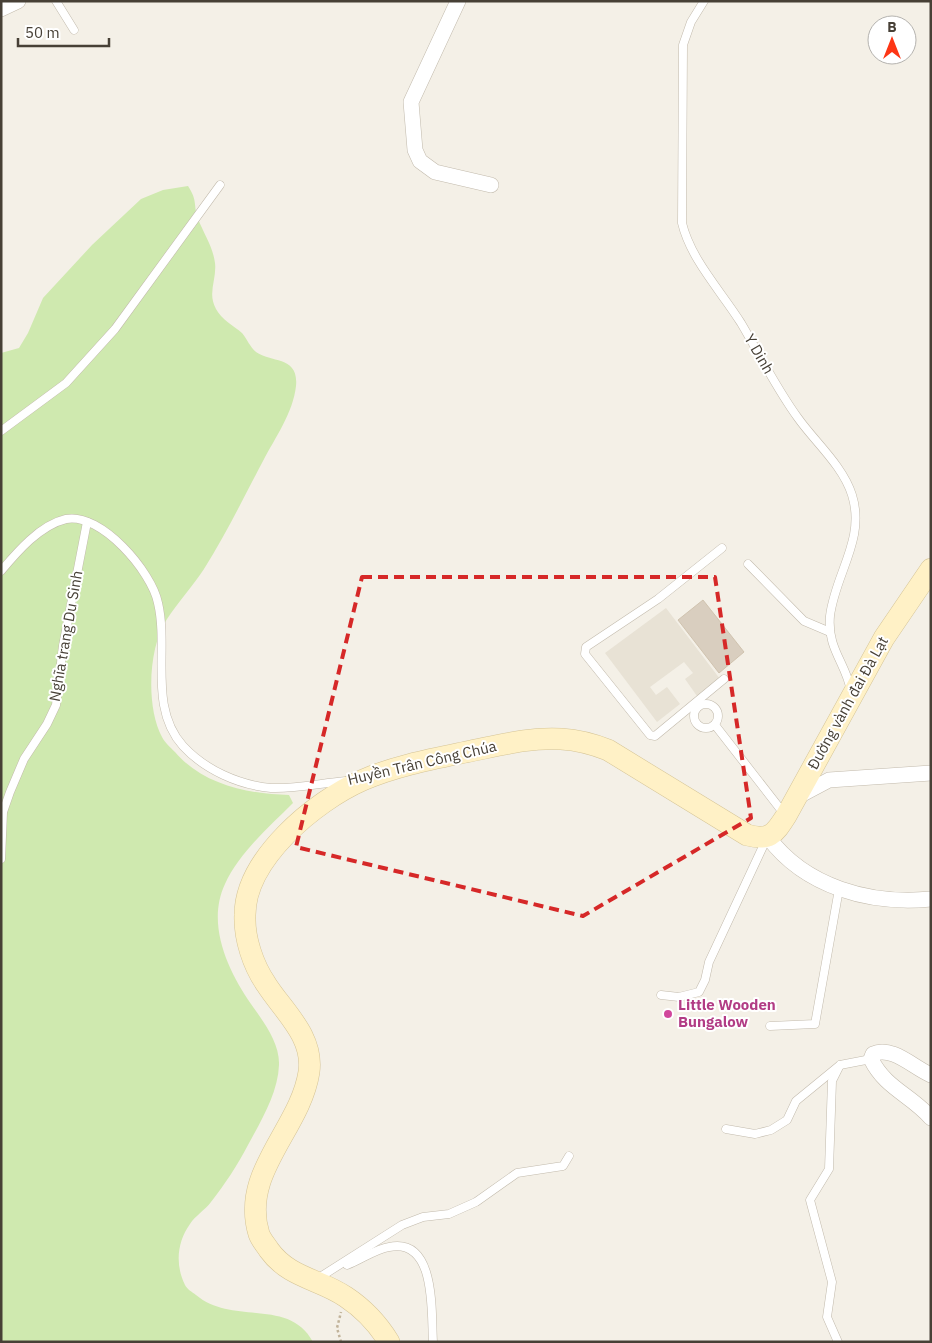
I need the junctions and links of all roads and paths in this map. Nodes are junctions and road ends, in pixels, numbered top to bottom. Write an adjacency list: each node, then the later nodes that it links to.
1 (18, 1): 5 (street)
2 (56, 1): 6 (lane)
3 (458, 1): 8 (street)
4 (704, 1): 15 (lane, Y Dinh)
5 (1, 10)
6 (74, 30)
7 (220, 185): 9 (lane)
8 (491, 185)
9 (1, 431)
10 (87, 522): 14 (lane, Huyền Trân Công Chúa); 21 (lane, Huyền Trân Công Chúa); 25 (lane, Nghĩa trang Du Sinh)
11 (722, 548): 18 (lane)
12 (748, 564): 15 (lane)
13 (931, 569): 17 (main road, Đường vành đai Đà Lạt)
14 (1, 571)
15 (830, 632): 17 (lane, Y Dinh)
16 (724, 680): 18 (lane)
17 (851, 696): 22 (main road, Đường vành đai Đà Lạt)
18 (697, 705): 19 (lane); 19 (lane)
19 (715, 725): 23 (lane)
20 (931, 773): 22 (street)
21 (363, 780): 24 (main road, Huyền Trân Công Chúa); 37 (main road)
22 (797, 797): 23 (main road, Đường vành đai Đà Lạt)
23 (786, 816): 24 (main road, Đường vành đai Đà Lạt)
24 (768, 837): 26 (street); 28 (lane)
25 (1, 859)
26 (839, 889): 27 (street); 29 (lane)
27 (931, 899)
28 (661, 995)
29 (770, 1026)
30 (871, 1059): 31 (lane); 32 (street); 33 (street)
31 (840, 1065): 34 (lane); 42 (lane)
32 (931, 1076)
33 (931, 1118)
34 (726, 1129)
35 (569, 1156): 36 (lane)
36 (340, 1266): 37 (lane); 41 (lane)
37 (313, 1282): 38 (main road)
38 (346, 1296): 39 (path); 40 (main road)
39 (341, 1342)
40 (390, 1342)
41 (433, 1342)
42 (838, 1342)

